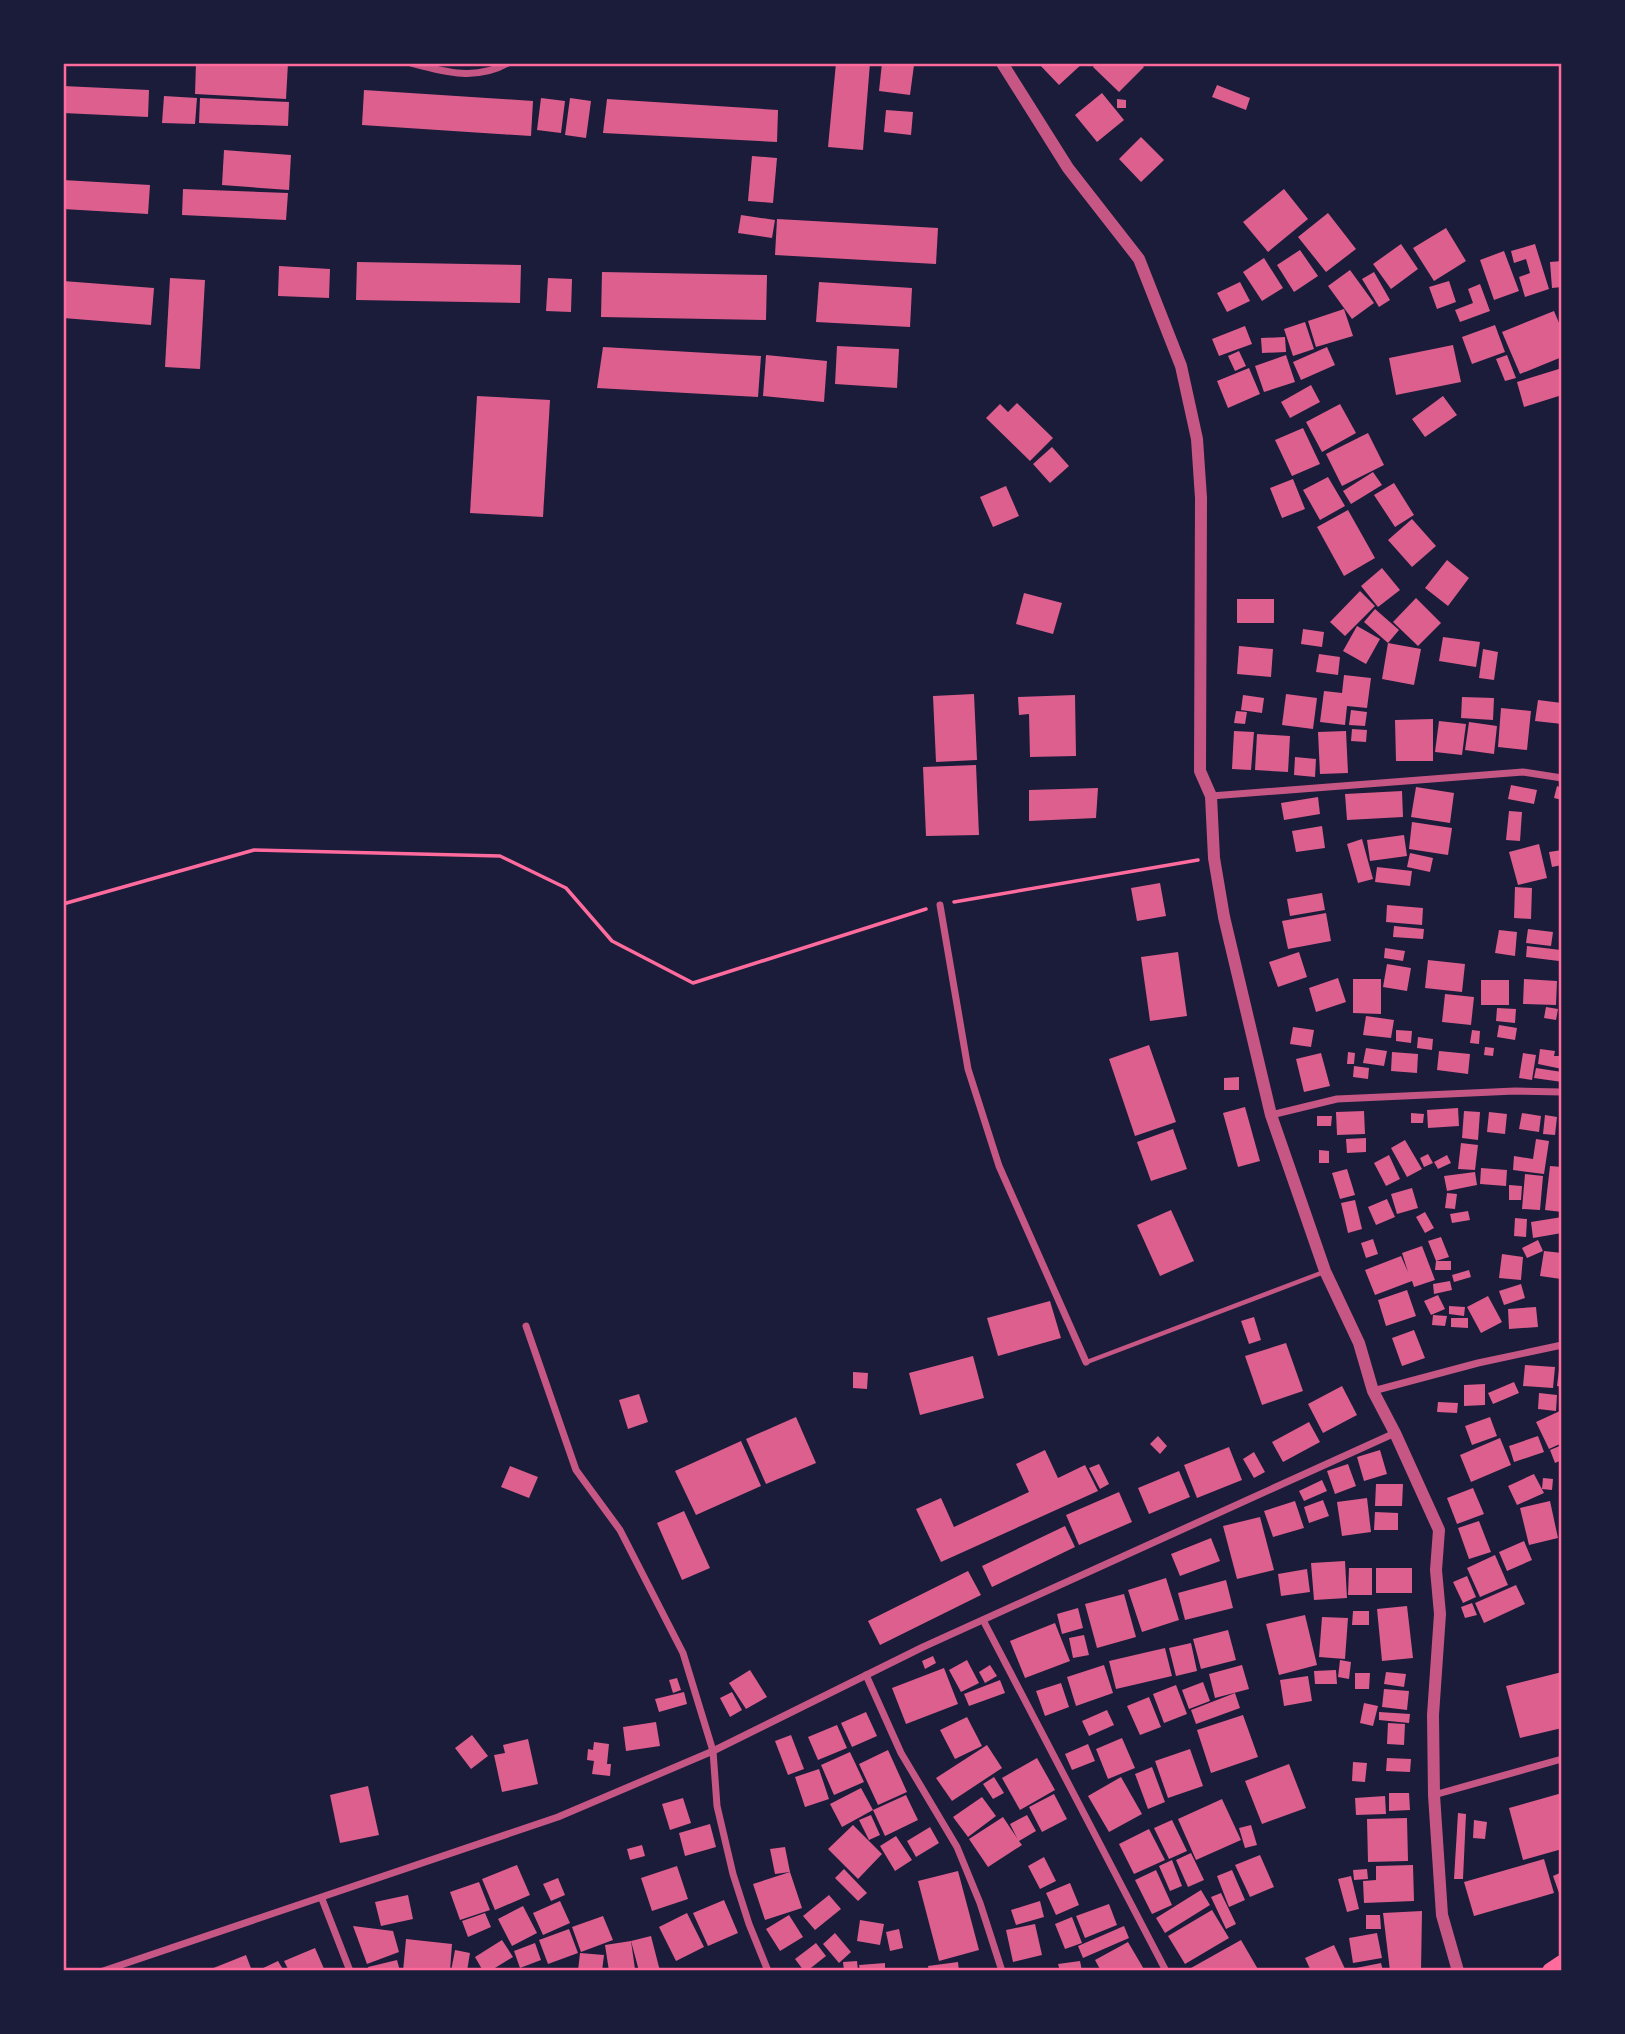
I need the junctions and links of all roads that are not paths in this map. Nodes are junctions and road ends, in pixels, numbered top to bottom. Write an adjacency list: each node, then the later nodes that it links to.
1 (411, 63): 2 (street)
2 (508, 63)
3 (1002, 63): 5 (street)
4 (1562, 778): 5 (street)
5 (1211, 796): 8 (street)
6 (940, 905): 12 (street)
7 (1562, 1092): 8 (street)
8 (1271, 1115): 9 (street)
9 (1325, 1271): 12 (lane); 13 (street)
10 (526, 1326): 17 (street)
11 (1562, 1345): 13 (street)
12 (1086, 1362)
13 (1373, 1391): 14 (street)
14 (1395, 1433): 15 (street); 19 (street)
15 (983, 1620): 16 (street); 26 (street)
16 (866, 1675): 17 (street); 25 (street)
17 (713, 1751): 20 (street); 24 (street)
18 (1562, 1759): 19 (street)
19 (1434, 1796): 27 (street)
20 (322, 1899): 22 (street); 23 (street)
21 (1562, 1963): 28 (highway)
22 (103, 1971)
23 (350, 1971)
24 (768, 1971)
25 (1002, 1971)
26 (1166, 1971)
27 (1458, 1971)
28 (1550, 1971)

